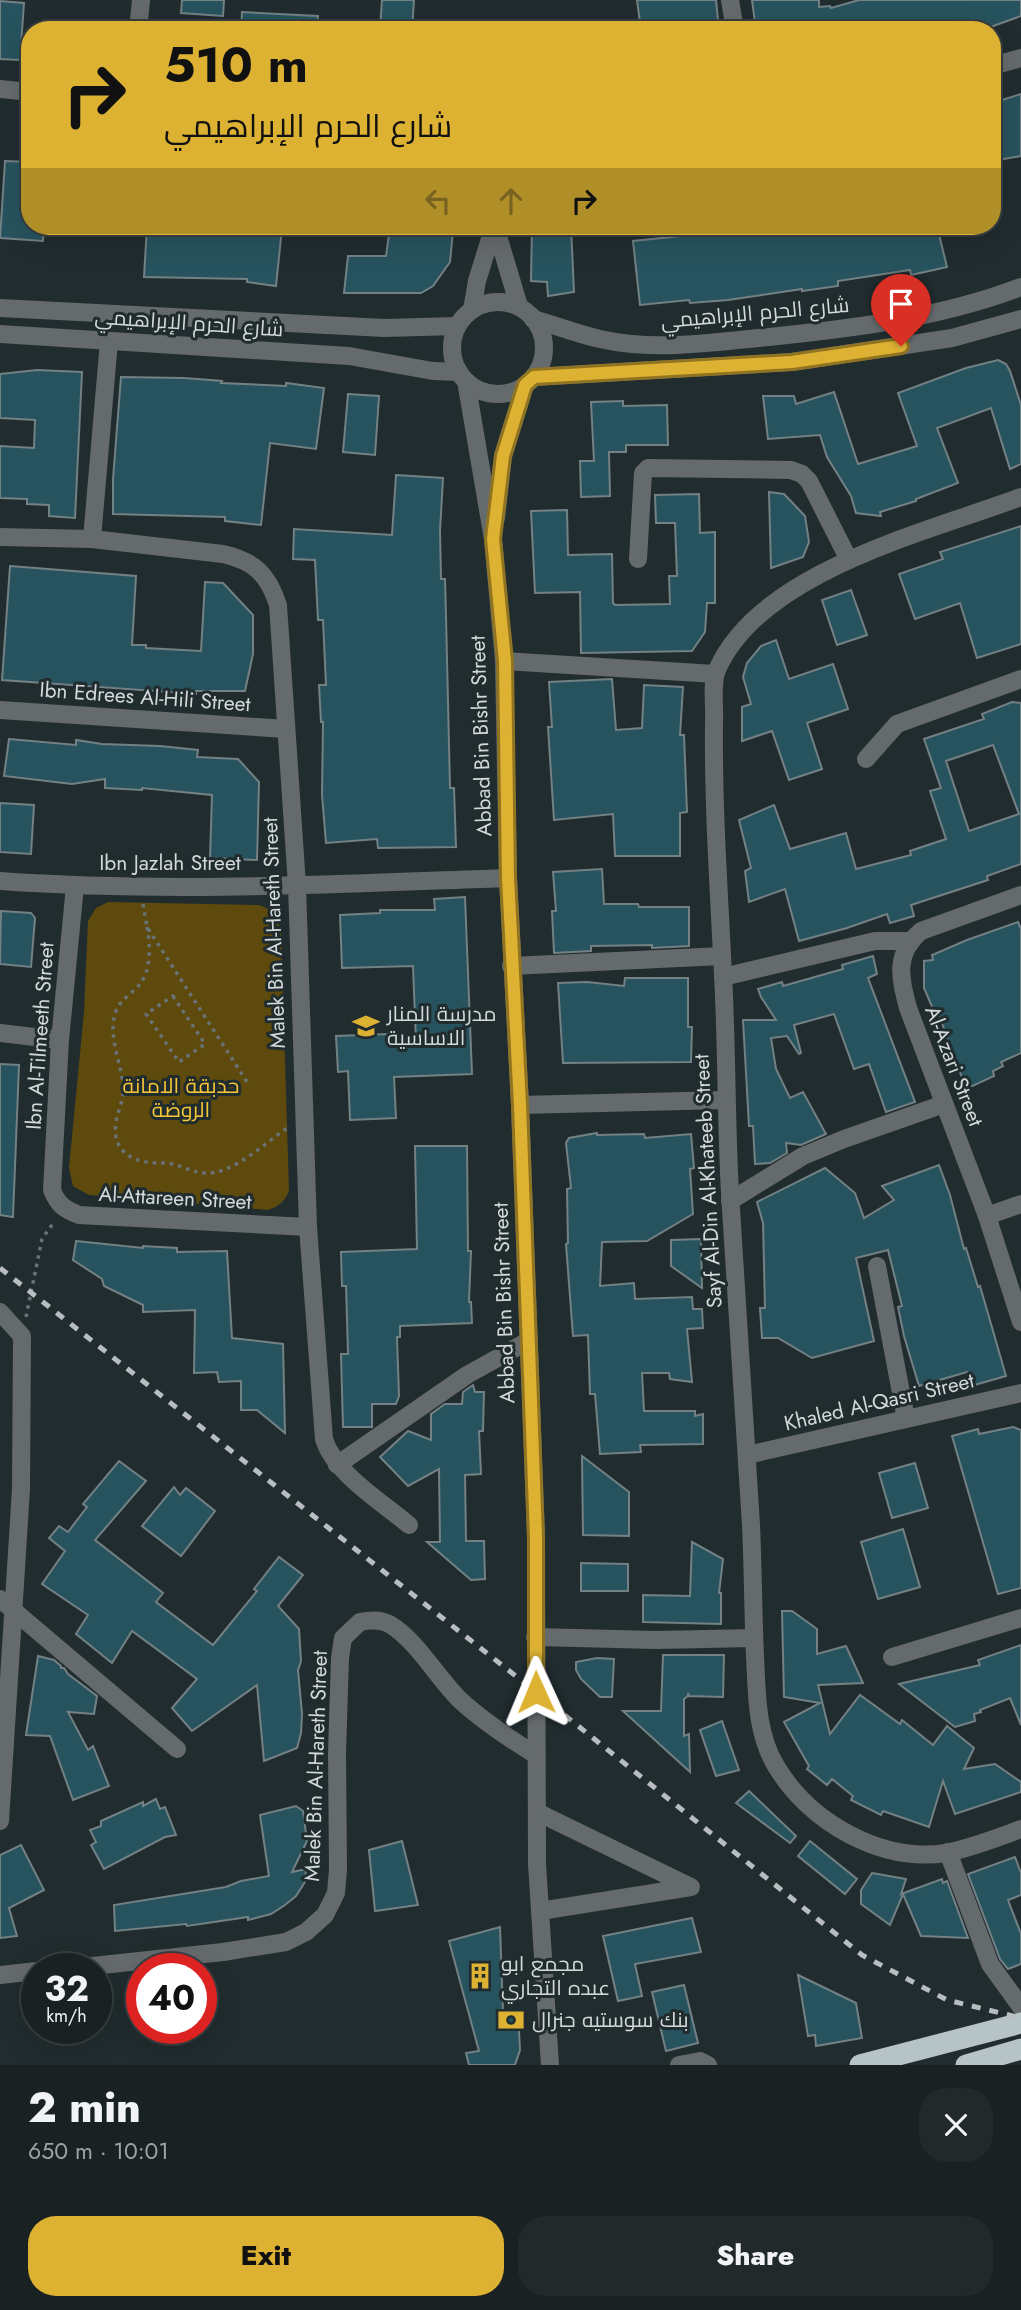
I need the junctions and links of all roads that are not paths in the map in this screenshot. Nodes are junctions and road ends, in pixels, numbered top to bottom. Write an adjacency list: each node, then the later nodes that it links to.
1 (141, 0): 3 (street)
2 (730, 0): 4 (street)
3 (139, 21)
4 (734, 21)
5 (1021, 58): 6 (street)
6 (1001, 64)
7 (0, 89): 8 (street)
8 (21, 91)
9 (491, 235): 14 (street)
10 (497, 235): 12 (street)
11 (1021, 287): 15 (street, شارع الحرم الإبراهيمي)
12 (519, 306): 14 (street); 15 (street)
13 (0, 308): 17 (street, شارع الحرم الإبراهيمي)
14 (472, 310): 17 (street)
15 (533, 319): 21 (street)
16 (1020, 322): 21 (street)
17 (457, 326): 20 (street)
18 (0, 334): 19 (street, شارع الحرم الإبراهيمي)
19 (109, 341): 20 (street, شارع الحرم الإبراهيمي); 24 (street)
20 (462, 377): 21 (street); 25 (street, Abbad Bin Bishr Street)
21 (530, 381): 25 (street, Abbad Bin Bishr Street)
22 (1021, 497): 27 (street)
23 (0, 537): 24 (street, Malek Bin Al-Hareth Street)
24 (92, 539): 32 (street, Malek Bin Al-Hareth Street)
25 (493, 539): 28 (street, Abbad Bin Bishr Street)
26 (638, 559): 27 (street)
27 (849, 560): 29 (street)
28 (505, 661): 29 (street); 34 (street, Abbad Bin Bishr Street)
29 (715, 674): 40 (street, Sayf Al-Din Al-Khateeb Street)
30 (1021, 679): 33 (street)
31 (0, 710): 32 (street, Ibn Edrees Al-Hili Street)
32 (286, 729): 36 (street, Malek Bin Al-Hareth Street)
33 (866, 759)
34 (508, 878): 36 (street, Ibn Jazlah Street); 41 (street, Abbad Bin Bishr Street)
35 (0, 881): 37 (street, Ibn Jazlah Street)
36 (297, 885): 37 (street, Ibn Jazlah Street); 52 (street, Malek Bin Al-Hareth Street)
37 (75, 887): 44 (street, Ibn Al-Tilmeeth Street)
38 (1021, 895): 39 (street)
39 (909, 942): 42 (street); 46 (street, Al-Azari Street)
40 (722, 956): 41 (street); 42 (street, Sayf Al-Din Al-Khateeb Street)
41 (511, 966): 47 (street, Abbad Bin Bishr Street)
42 (723, 977): 45 (street, Sayf Al-Din Al-Khateeb Street)
43 (0, 1033): 44 (street)
44 (60, 1040): 50 (street, Ibn Al-Tilmeeth Street)
45 (726, 1100): 47 (street); 48 (street, Sayf Al-Din Al-Khateeb Street)
46 (944, 1104): 48 (street); 51 (street, Al-Azari Street)
47 (520, 1105): 56 (street, Abbad Bin Bishr Street)
48 (730, 1201): 59 (street, Sayf Al-Din Al-Khateeb Street)
49 (1021, 1204): 51 (street)
50 (64, 1209): 52 (street, Al-Attareen Street)
51 (987, 1216): 55 (street, Al-Azari Street)
52 (308, 1227): 60 (street, Malek Bin Al-Hareth Street)
53 (877, 1266): 58 (street)
54 (0, 1312): 63 (street)
55 (1021, 1321)
56 (528, 1341): 60 (street); 65 (street, Abbad Bin Bishr Street)
57 (1021, 1393): 58 (street, Khaled Al-Qasri Street)
58 (906, 1419): 59 (street, Khaled Al-Qasri Street)
59 (747, 1455): 66 (street, Sayf Al-Din Al-Khateeb Street)
60 (337, 1465): 61 (street, Malek Bin Al-Hareth Street)
61 (409, 1525)
62 (0, 1599): 63 (street)
63 (15, 1614): 67 (street); 69 (street)
64 (1021, 1618): 68 (street)
65 (535, 1637): 66 (street); 70 (street, Abbad Bin Bishr Street)
66 (754, 1638): 74 (street, Sayf Al-Din Al-Khateeb Street)
67 (6, 1640): 72 (street)
68 (892, 1657)
69 (177, 1749)
70 (536, 1755): 71 (street, Abbad Bin Bishr Street); 76 (street, Malek Bin Al-Hareth Street)
71 (537, 1812): 75 (street, Abbad Bin Bishr Street); 75 (street)
72 (0, 1821)
73 (1021, 1829): 74 (street, Sayf Al-Din Al-Khateeb Street)
74 (948, 1852): 79 (street)
75 (540, 1911): 82 (street, Abbad Bin Bishr Street)
76 (112, 1964)
77 (21, 1973): 78 (street)
78 (0, 1975)
79 (1021, 2007)
80 (1021, 2023): 85 (highway)
81 (1021, 2049): 86 (highway)
82 (550, 2065)
83 (679, 2065): 84 (street)
84 (708, 2065)
85 (860, 2065)
86 (966, 2065)

